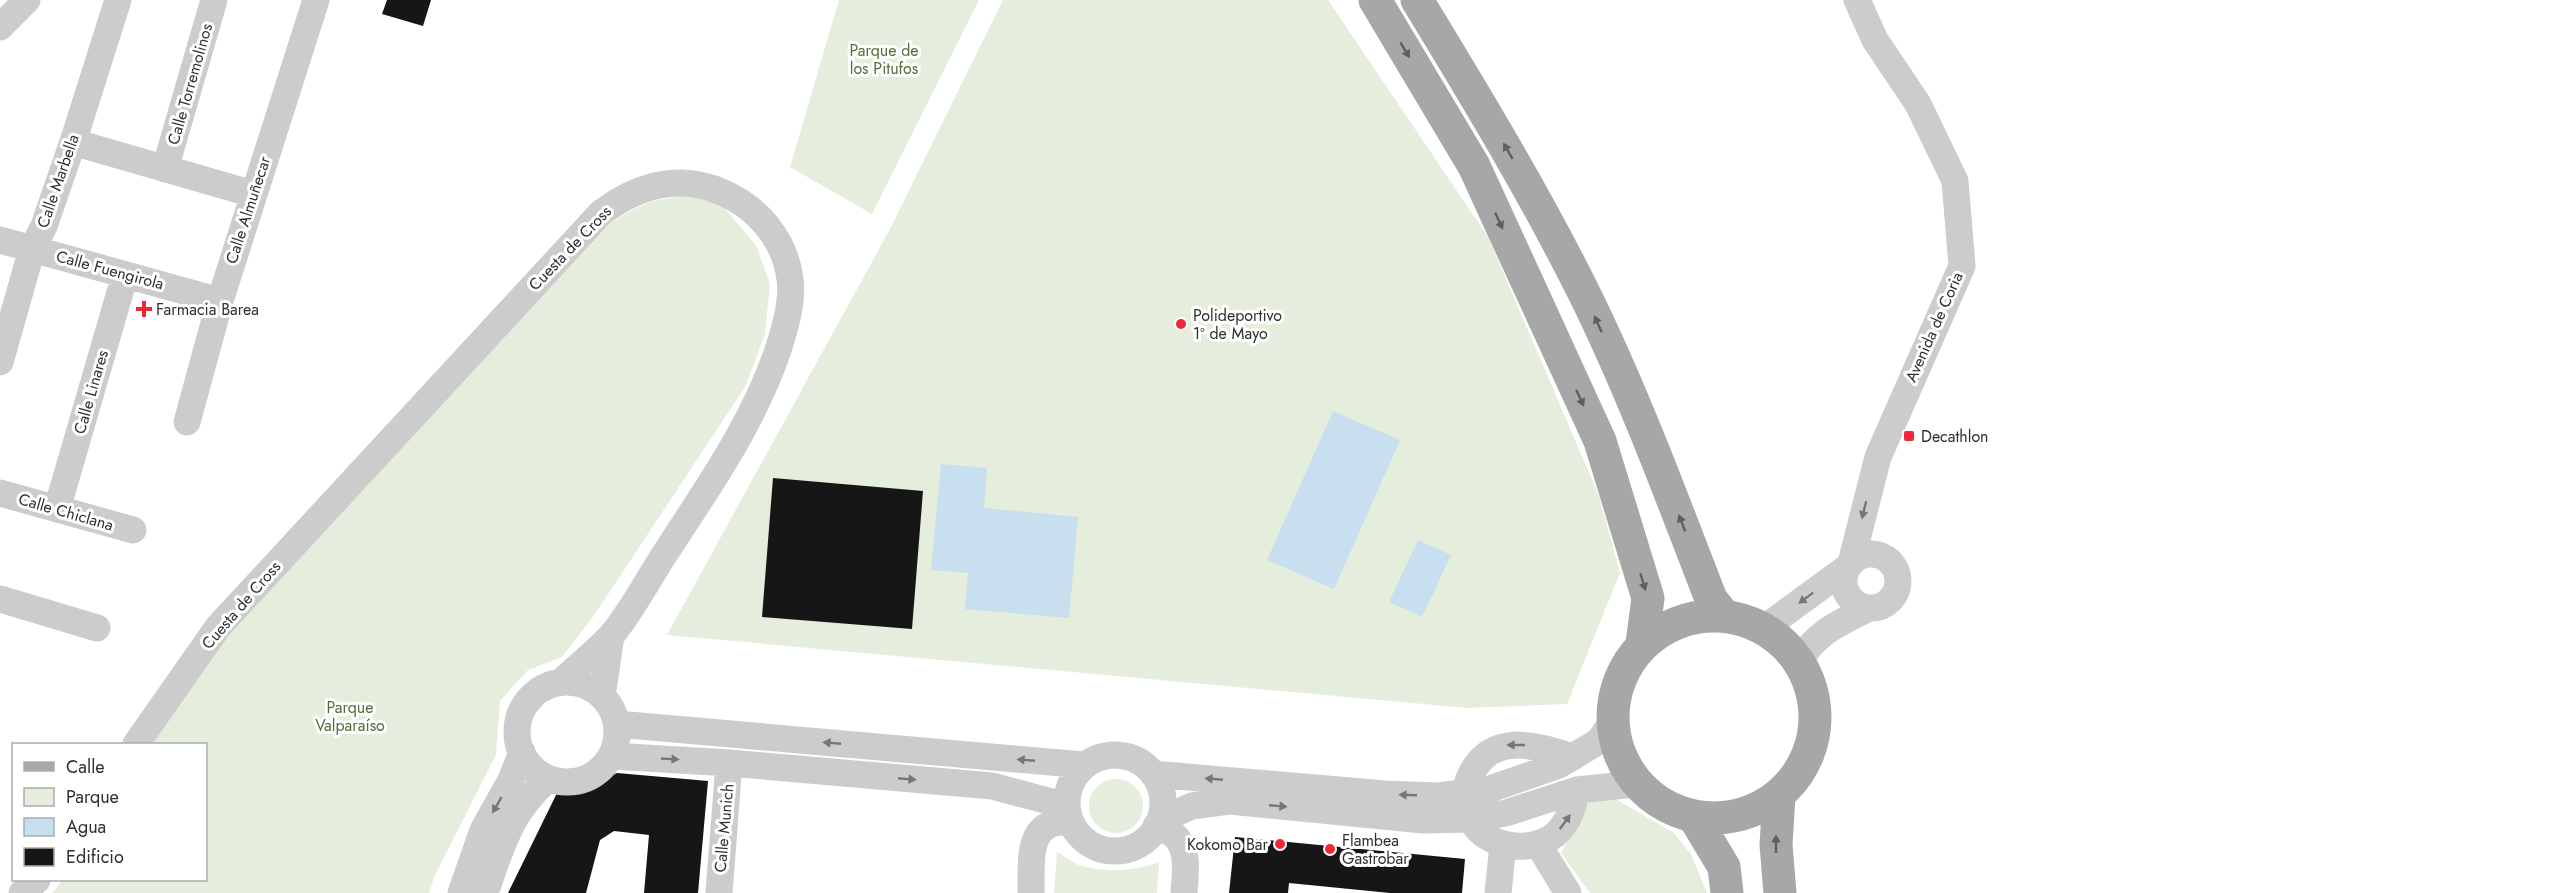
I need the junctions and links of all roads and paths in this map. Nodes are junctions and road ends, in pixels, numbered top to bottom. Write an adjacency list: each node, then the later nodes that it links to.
1 (27, 0): 8 (street)
2 (118, 0): 9 (street, Calle Marbella)
3 (214, 0): 10 (street, Calle Torremolinos)
4 (316, 0): 11 (street, Calle Almuñecar)
5 (1375, 0): 28 (main road, one-way to 28)
6 (1417, 0): 24 (main road, one-way to 6)
7 (1857, 0): 21 (street, Avenida de Coria, one-way to 21)
8 (0, 27)
9 (73, 142): 10 (street); 13 (street, Calle Marbella)
10 (165, 169): 11 (street)
11 (253, 194): 15 (street, Calle Almuñecar)
12 (0, 240): 13 (street, Calle Fuengirola)
13 (32, 249): 14 (street, Calle Fuengirola); 16 (street, Calle Marbella)
14 (125, 274): 15 (street, Calle Fuengirola); 19 (street, Calle Linares)
15 (220, 301): 17 (street, Calle Almuñecar)
16 (0, 362)
17 (187, 422)
18 (0, 493): 19 (street, Calle Chiclana)
19 (57, 509): 20 (street, Calle Chiclana)
20 (133, 531)
21 (1849, 565): 23 (street); 23 (street); 26 (street, one-way to 26)
22 (0, 599): 25 (street)
23 (1867, 609): 29 (street)
24 (1723, 614): 26 (main road); 28 (main road)
25 (97, 628)
26 (1763, 629): 29 (main road)
27 (610, 636): 30 (street, Cuesta de Cross); 31 (street, Cuesta de Cross); 34 (street, Cuesta de Cross)
28 (1642, 644): 32 (main road)
29 (1799, 662): 45 (main road)
30 (561, 682): 31 (street); 35 (street)
31 (602, 696): 33 (street)
32 (1612, 722): 37 (street); 42 (main road)
33 (617, 724): 36 (street); 39 (street, one-way to 33)
34 (137, 743)
35 (522, 752): 41 (street); 54 (street, one-way to 54)
36 (612, 756): 38 (street, one-way to 38); 41 (street)
37 (1573, 757): 44 (street); 44 (street, one-way to 44)
38 (729, 763): 46 (street, one-way to 46); 56 (street, Calle Munich)
39 (1084, 765): 40 (street); 46 (street)
40 (1153, 774): 44 (street, one-way to 40); 49 (street)
41 (548, 779): 55 (street)
42 (1636, 784): 43 (street); 47 (main road)
43 (1577, 790): 48 (street); 51 (street, one-way to 43)
44 (1467, 792): 48 (street)
45 (1779, 796): 47 (main road); 62 (main road, one-way to 45)
46 (1068, 813): 49 (street); 57 (street)
47 (1694, 817): 61 (main road)
48 (1470, 819): 49 (street, one-way to 48); 50 (street)
49 (1158, 823): 58 (street)
50 (1503, 844): 51 (street); 59 (street)
51 (1538, 844): 60 (street)
52 (35, 881): 53 (street)
53 (22, 893)
54 (461, 893)
55 (485, 893)
56 (719, 893)
57 (1031, 893)
58 (1184, 893)
59 (1498, 893)
60 (1568, 893)
61 (1727, 893)
62 (1780, 893)

